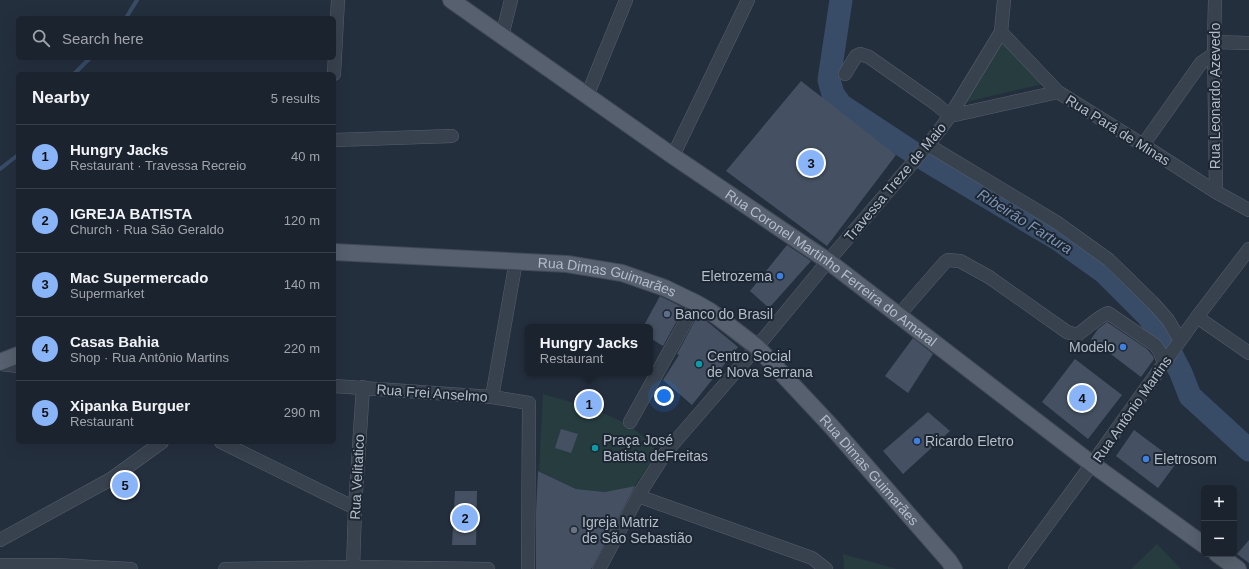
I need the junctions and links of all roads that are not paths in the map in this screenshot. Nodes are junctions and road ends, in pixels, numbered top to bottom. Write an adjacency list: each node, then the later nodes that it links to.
1 (338, 0): 10 (street)
2 (451, 0): 9 (main road, Rua Coronel Martinho Ferreira do Amaral)
3 (511, 0): 9 (street)
4 (626, 0): 17 (street)
5 (748, 0): 23 (street)
6 (1004, 0): 8 (street, Travessa Treze de Maio)
7 (1215, 0): 12 (street, Rua Leonardo Azevedo)
8 (1001, 32): 16 (street, Rua Pará de Minas); 18 (street, Travessa Treze de Maio)
9 (502, 36): 17 (main road, Rua Coronel Martinho Ferreira do Amaral)
10 (336, 37)
11 (1249, 43): 12 (street)
12 (1214, 48): 21 (street); 24 (street, Rua Leonardo Azevedo)
13 (335, 60): 14 (street)
14 (334, 72)
15 (844, 74): 18 (street)
16 (1058, 92): 18 (street); 21 (street, Rua Pará de Minas)
17 (587, 96): 23 (main road, Rua Coronel Martinho Ferreira do Amaral)
18 (950, 116): 22 (street, Travessa Treze de Maio)
19 (452, 136): 20 (street)
20 (336, 140)
21 (1143, 144): 24 (street, Rua Pará de Minas)
22 (926, 147): 29 (street, Travessa Treze de Maio); 33 (street)
23 (673, 156): 29 (main road, Rua Coronel Martinho Ferreira do Amaral)
24 (1216, 192): 25 (street, Rua Pará de Minas)
25 (1249, 210)
26 (1249, 249): 32 (street, Rua Antônio Martins)
27 (336, 252): 28 (main road, Rua Dimas Guimarães)
28 (516, 261): 30 (main road, Rua Dimas Guimarães); 42 (street)
29 (828, 261): 31 (main road, Rua Coronel Martinho Ferreira do Amaral); 34 (street, Travessa Treze de Maio)
30 (696, 303): 34 (main road, Rua Dimas Guimarães); 43 (street)
31 (898, 316): 37 (street); 46 (main road, Rua Coronel Martinho Ferreira do Amaral)
32 (1197, 317): 33 (street, Rua Antônio Martins); 35 (street)
33 (1180, 341): 37 (street, Rua Antônio Martins)
34 (757, 347): 47 (street, Travessa Treze de Maio); 61 (main road, Rua Dimas Guimarães)
35 (1249, 353)
36 (16, 356): 38 (main road)
37 (1166, 361): 46 (street, Rua Antônio Martins)
38 (0, 363): 39 (street)
39 (16, 366)
40 (336, 386): 41 (street, Rua Frei Anselmo)
41 (363, 387): 42 (street, Rua Frei Anselmo); 48 (street, Rua Velitatico)
42 (492, 397): 58 (street, Rua Frei Anselmo)
43 (630, 422)
44 (159, 444): 49 (street)
45 (225, 444): 48 (street)
46 (1092, 464): 50 (main road, Rua Coronel Martinho Ferreira do Amaral); 62 (street, Rua Antônio Martins)
47 (638, 496): 59 (street, Travessa Treze de Maio); 60 (street)
48 (355, 508): 54 (street, Rua Velitatico)
49 (0, 540)
50 (1201, 543)
51 (1221, 557): 63 (main road)
52 (0, 565): 53 (street)
53 (51, 567): 55 (street)
54 (353, 568): 56 (street); 57 (street)
55 (131, 569)
56 (225, 569)
57 (488, 569)
58 (528, 569)
59 (599, 569)
60 (826, 569)
61 (954, 569)
62 (1015, 569)
63 (1238, 569)

